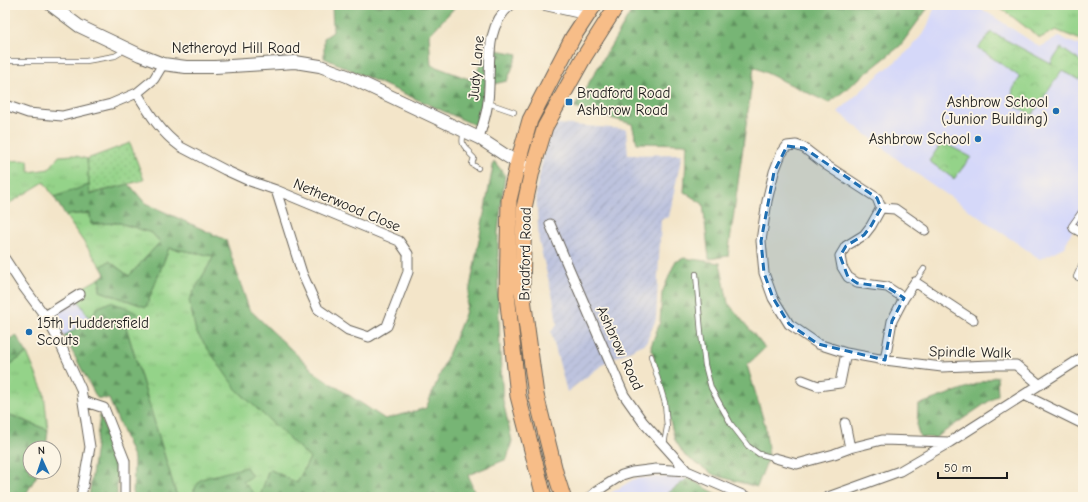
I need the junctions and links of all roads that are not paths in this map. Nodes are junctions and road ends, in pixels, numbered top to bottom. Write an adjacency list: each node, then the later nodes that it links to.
1 (51, 5): 6 (street)
2 (511, 5): 10 (street, Judy Lane)
3 (543, 5): 5 (street)
4 (617, 5): 14 (main road, Bradford Road)
5 (591, 10): 13 (main road, Bradford Road)
6 (125, 47): 7 (lane); 8 (street)
7 (5, 62)
8 (164, 64): 9 (street, Netheroyd Hill Road); 15 (street, Netheroyd Hill Road)
9 (137, 93): 11 (street, Netheroyd Hill Road); 20 (street, Netherwood Close)
10 (488, 103): 12 (lane); 16 (street, Judy Lane)
11 (5, 105)
12 (514, 112)
13 (530, 120): 14 (main road); 17 (main road, Bradford Road)
14 (545, 127): 19 (main road, Bradford Road)
15 (465, 131): 16 (street, Netheroyd Hill Road); 18 (lane)
16 (479, 138): 17 (street, Netheroyd Hill Road)
17 (518, 162): 19 (street, Netheroyd Hill Road); 55 (main road, Bradford Road)
18 (478, 168)
19 (532, 171): 56 (main road, Bradford Road)
20 (276, 190): 20 (street, Netherwood Close)
21 (881, 208): 25 (street); 34 (street); 37 (street, Spindle Walk)
22 (1083, 209): 24 (lane)
23 (550, 224): 49 (street, Ashbrow Road)
24 (1074, 228): 26 (street)
25 (925, 230)
26 (1083, 233)
27 (5, 259): 35 (street)
28 (1083, 261): 31 (lane)
29 (924, 269): 32 (lane)
30 (696, 274): 51 (lane)
31 (1083, 280)
32 (915, 282): 34 (street); 36 (street)
33 (80, 294): 35 (street)
34 (904, 298): 40 (street)
35 (45, 316): 45 (street)
36 (973, 320)
37 (846, 353): 40 (street, Spindle Walk); 42 (street)
38 (651, 356): 49 (lane)
39 (1080, 358): 41 (street); 43 (street)
40 (885, 360): 43 (street, Spindle Walk)
41 (1083, 368)
42 (802, 380)
43 (1040, 385): 44 (street)
44 (1024, 395): 47 (street); 48 (street)
45 (83, 401): 53 (street); 54 (street)
46 (844, 423): 50 (street)
47 (1083, 424)
48 (950, 442): 50 (street); 59 (street)
49 (664, 445): 52 (street, Ashbrow Road)
50 (850, 448): 51 (street)
51 (775, 458)
52 (687, 471): 57 (street, Ashbrow Road); 58 (street, Ashbrow Road)
53 (81, 497)
54 (125, 497)
55 (544, 497)
56 (563, 497)
57 (590, 497)
58 (747, 497)
59 (828, 497)

